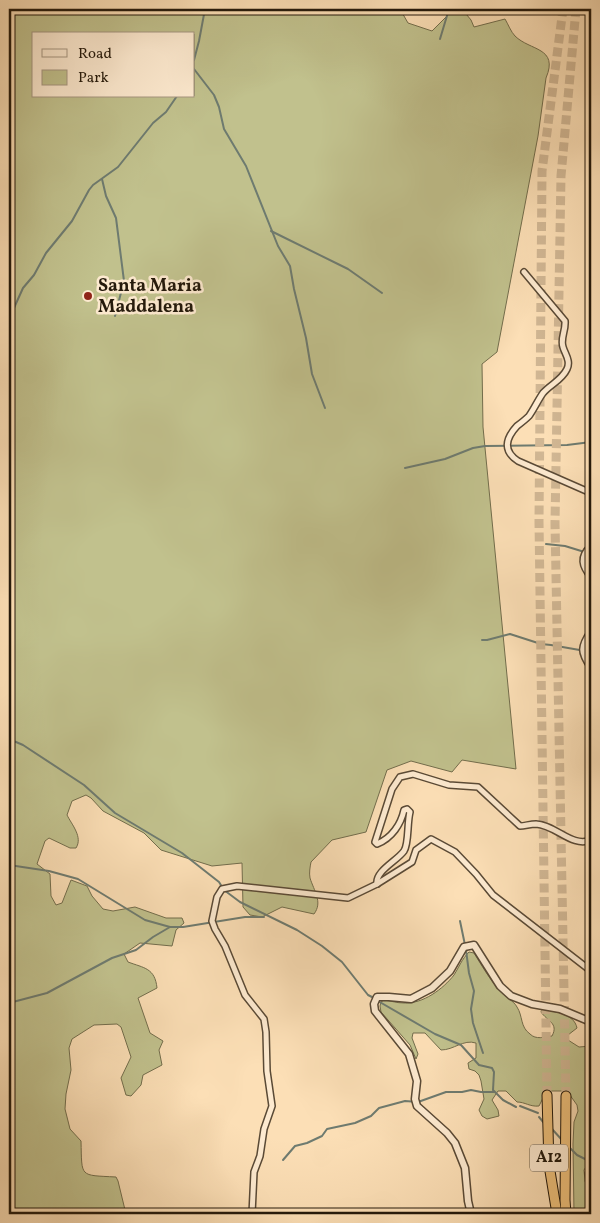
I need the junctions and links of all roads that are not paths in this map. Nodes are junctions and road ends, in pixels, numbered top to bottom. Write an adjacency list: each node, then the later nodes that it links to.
1 (524, 272): 2 (street)
2 (591, 493)
3 (591, 546): 4 (street)
4 (591, 577)
5 (591, 631): 6 (street)
6 (591, 668)
7 (591, 840): 8 (street)
8 (377, 884): 9 (street); 15 (street)
9 (591, 971)
10 (591, 1022): 16 (street)
11 (547, 1095): 17 (highway, A12)
12 (566, 1096): 18 (highway, A12)
13 (591, 1170): 14 (street)
14 (591, 1181)
15 (252, 1214)
16 (471, 1214)
17 (557, 1214)
18 (566, 1214)

